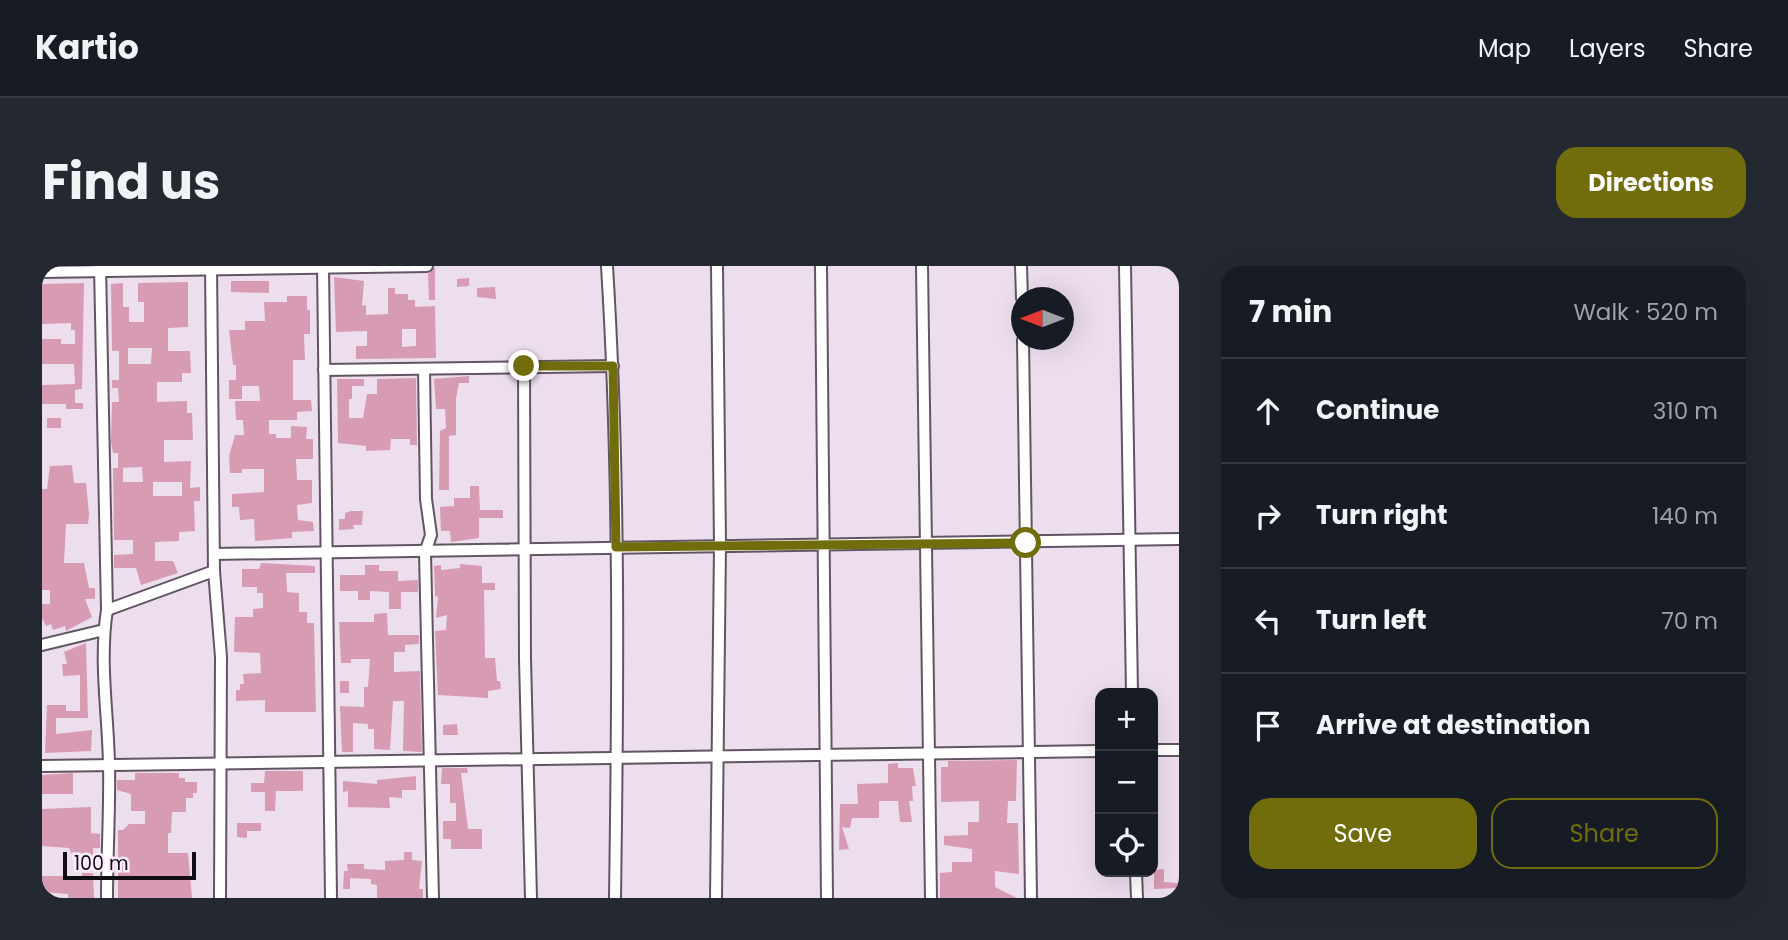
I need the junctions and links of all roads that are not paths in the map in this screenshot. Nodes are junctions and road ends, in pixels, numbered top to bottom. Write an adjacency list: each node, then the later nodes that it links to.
1 (427, 266): 8 (street)
2 (607, 266): 15 (street)
3 (718, 266): 23 (street)
4 (821, 266): 21 (street)
5 (922, 266): 22 (street)
6 (1021, 266): 12 (street)
7 (1125, 266): 19 (street)
8 (323, 267): 9 (street); 17 (street)
9 (211, 268): 10 (street); 28 (street)
10 (100, 269): 11 (street); 30 (street)
11 (42, 272)
12 (1022, 287)
13 (1023, 350): 20 (street)
14 (524, 366): 15 (street); 16 (street); 24 (street)
15 (613, 366): 25 (street)
16 (424, 369): 17 (street); 27 (street)
17 (324, 370): 26 (street)
18 (1179, 539): 19 (street)
19 (1132, 540): 20 (street); 33 (street)
20 (1026, 543): 22 (street); 37 (street)
21 (826, 544): 22 (street); 23 (street); 39 (street)
22 (926, 544): 38 (street)
23 (720, 546): 25 (street); 40 (street)
24 (524, 547): 25 (street); 27 (street); 42 (street)
25 (616, 547): 41 (street)
26 (328, 553): 27 (street); 28 (street); 44 (street)
27 (425, 553): 43 (street)
28 (214, 554): 29 (street)
29 (214, 571): 30 (street); 46 (street)
30 (107, 610): 31 (street)
31 (104, 630): 32 (street); 45 (street)
32 (42, 645)
33 (1132, 688)
34 (1158, 750): 35 (street)
35 (1179, 750)
36 (1095, 751): 37 (street)
37 (1029, 752): 38 (street); 58 (street)
38 (928, 754): 39 (street); 57 (street)
39 (827, 755): 40 (street); 56 (street)
40 (717, 757): 41 (street); 55 (street)
41 (617, 759): 42 (street); 54 (street)
42 (527, 760): 43 (street); 53 (street)
43 (432, 762): 44 (street); 52 (street)
44 (328, 763): 46 (street); 51 (street)
45 (109, 764): 46 (street); 47 (street); 49 (street)
46 (222, 765): 50 (street)
47 (42, 766)
48 (1136, 877): 59 (street)
49 (107, 898)
50 (220, 898)
51 (331, 898)
52 (433, 898)
53 (531, 898)
54 (615, 898)
55 (716, 898)
56 (827, 898)
57 (931, 898)
58 (1031, 898)
59 (1137, 898)

